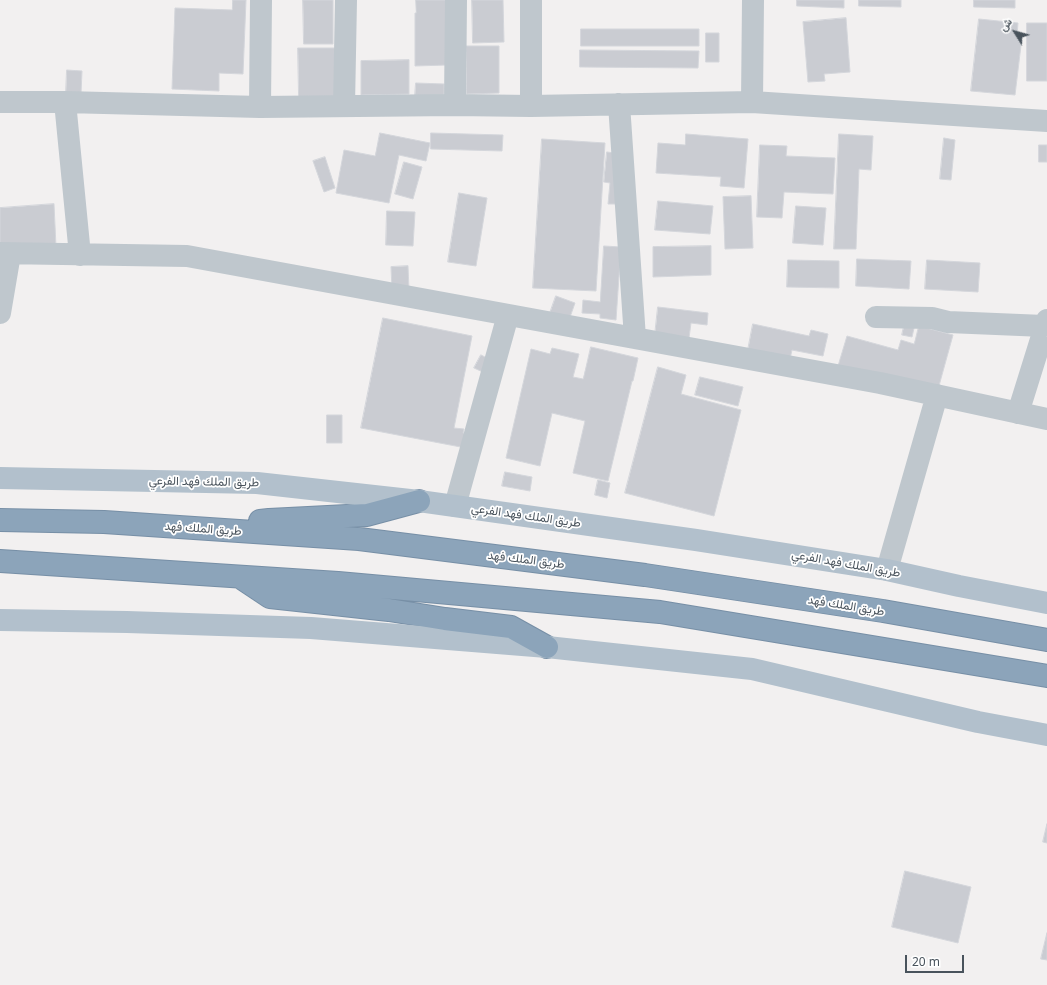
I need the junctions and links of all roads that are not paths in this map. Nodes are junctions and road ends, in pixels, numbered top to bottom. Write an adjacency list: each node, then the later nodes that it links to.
1 (260, 0): 13 (street)
2 (346, 0): 11 (street)
3 (456, 0): 10 (street)
4 (531, 0): 12 (street)
5 (752, 0): 8 (street)
6 (0, 102): 7 (street)
7 (65, 102): 13 (street); 16 (street)
8 (752, 102): 9 (street); 14 (street)
9 (619, 104): 12 (street); 21 (street)
10 (455, 105): 11 (street); 12 (street)
11 (344, 106): 13 (street)
12 (531, 106)
13 (260, 107)
14 (1047, 121)
15 (5, 254): 16 (street); 17 (street)
16 (80, 255): 18 (street)
17 (0, 313)
18 (508, 315): 21 (street); 27 (street)
19 (876, 316): 20 (street)
20 (1046, 323): 23 (street)
21 (635, 338): 22 (street)
22 (937, 395): 23 (street); 31 (street)
23 (1018, 413): 24 (street)
24 (1047, 419)
25 (0, 478): 26 (main road, طريق الملك فهد الفرعي)
26 (419, 500): 27 (main road, طريق الملك فهد الفرعي); 29 (highway)
27 (455, 506): 31 (main road, طريق الملك فهد الفرعي)
28 (0, 520): 29 (highway, طريق الملك فهد)
29 (211, 529): 35 (highway, طريق الملك فهد)
30 (0, 561): 32 (highway)
31 (887, 570): 33 (main road, طريق الملك فهد الفرعي)
32 (239, 576): 36 (highway); 37 (highway)
33 (1047, 603)
34 (0, 620): 36 (main road)
35 (1047, 640)
36 (548, 647): 38 (main road)
37 (1047, 676)
38 (1047, 735)

